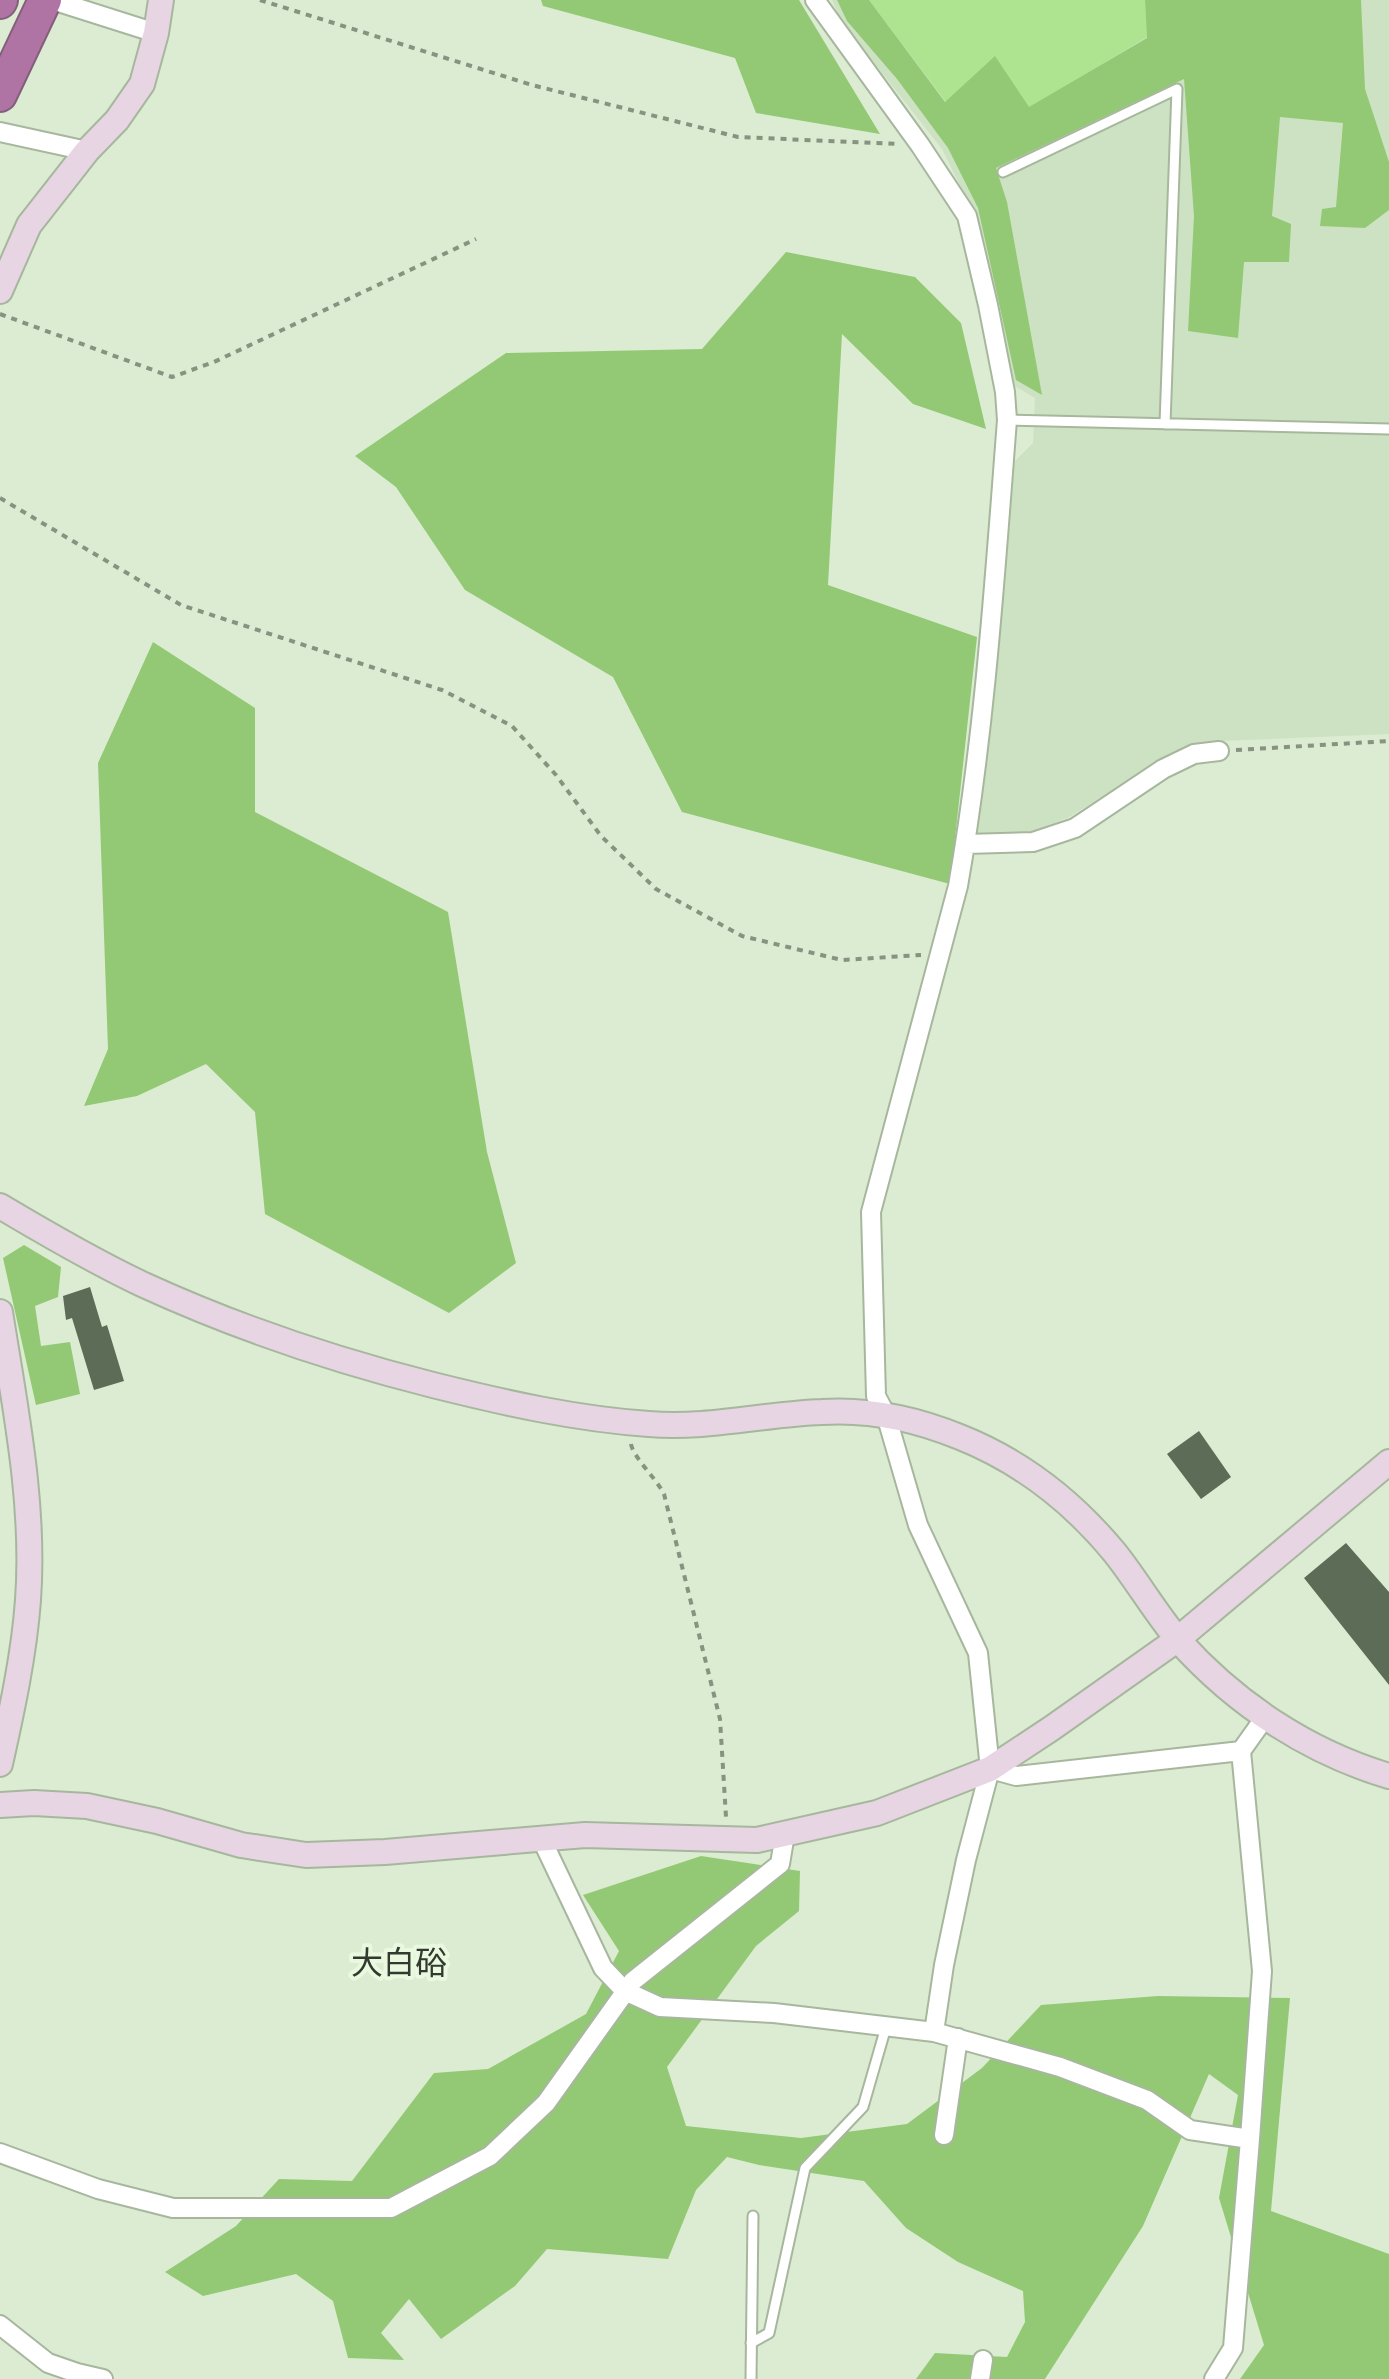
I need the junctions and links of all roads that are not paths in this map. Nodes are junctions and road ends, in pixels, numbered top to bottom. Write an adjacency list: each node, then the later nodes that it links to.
1 (45, 0): 6 (highway)
2 (52, 0): 5 (street)
3 (161, 0): 5 (street)
4 (815, 0): 11 (street)
5 (156, 33): 8 (street)
6 (0, 95)
7 (0, 132): 8 (street)
8 (87, 151): 10 (street)
9 (1003, 172): 12 (lane)
10 (0, 291)
11 (1007, 420): 12 (lane); 15 (street)
12 (1165, 424): 13 (lane)
13 (1389, 429)
14 (1219, 751): 15 (street)
15 (966, 844): 18 (street)
16 (0, 1206): 18 (street)
17 (0, 1312): 23 (street)
18 (886, 1415): 20 (street); 24 (street)
19 (1389, 1462): 20 (street)
20 (1178, 1639): 21 (street); 24 (street)
21 (1266, 1716): 22 (street); 25 (street)
22 (1241, 1751): 24 (street); 34 (street)
23 (0, 1764)
24 (990, 1769): 27 (street); 31 (street)
25 (1389, 1776)
26 (0, 1805): 28 (street)
27 (785, 1834): 28 (street); 29 (street)
28 (541, 1838): 29 (street)
29 (625, 1991): 30 (street); 35 (street)
30 (886, 2027): 31 (street); 38 (lane)
31 (934, 2032): 32 (street)
32 (958, 2038): 33 (street); 34 (street)
33 (944, 2135)
34 (1250, 2139): 41 (street)
35 (0, 2153)
36 (753, 2216): 38 (lane)
37 (0, 2325): 39 (street)
38 (751, 2343): 40 (lane)
39 (103, 2379)
40 (751, 2379)
41 (1214, 2379)

